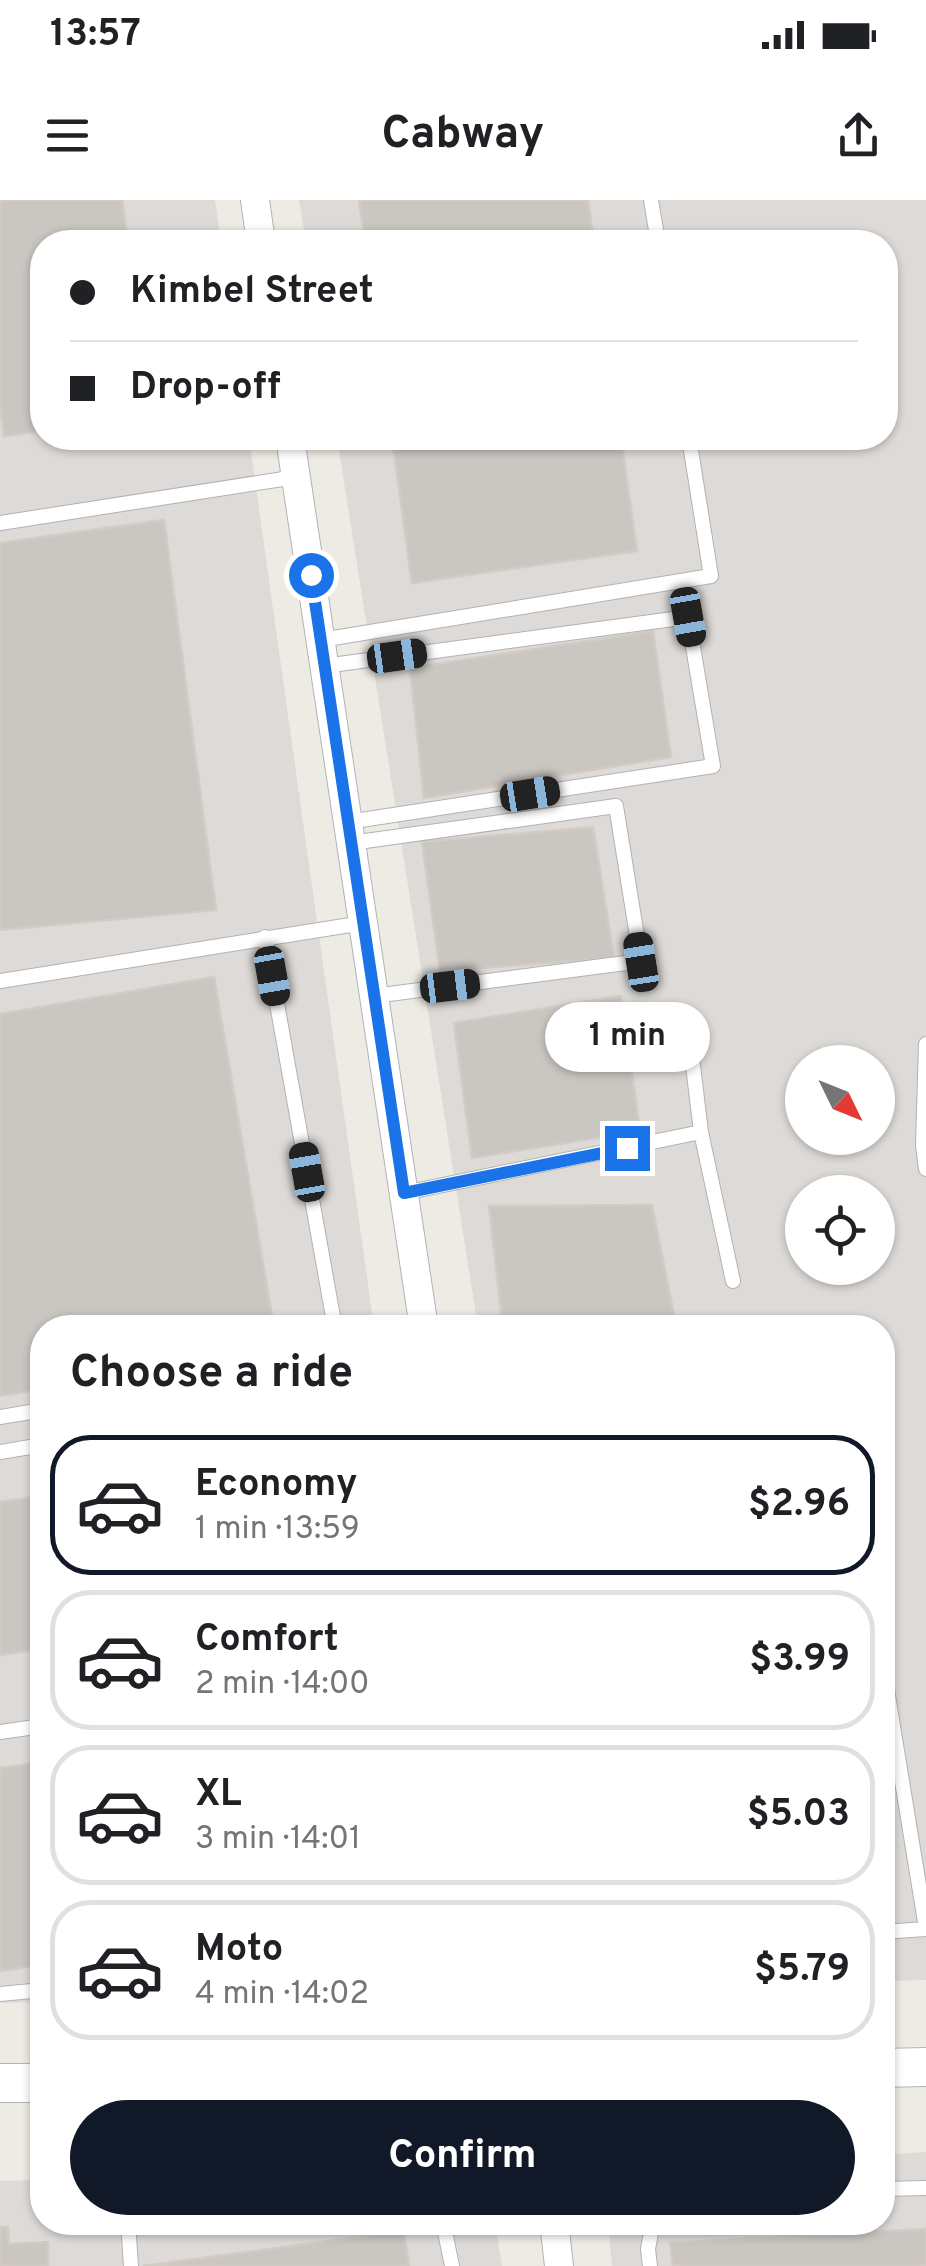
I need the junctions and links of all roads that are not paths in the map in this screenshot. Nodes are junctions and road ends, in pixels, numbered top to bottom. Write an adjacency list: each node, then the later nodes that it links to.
1 (255, 200): 3 (street)
2 (652, 200): 4 (lane)
3 (259, 230)
4 (656, 230)
5 (292, 450): 7 (street)
6 (691, 450): 9 (lane)
7 (296, 477): 8 (lane); 9 (street)
8 (0, 523)
9 (323, 653): 10 (street); 10 (lane)
10 (350, 833): 11 (street); 14 (lane)
11 (363, 923): 12 (lane); 14 (street)
12 (266, 938): 13 (lane); 21 (lane)
13 (0, 981)
14 (374, 996): 19 (street)
15 (690, 1041): 17 (lane)
16 (926, 1044): 18 (lane)
17 (701, 1132): 19 (lane); 20 (lane)
18 (926, 1169)
19 (404, 1193): 22 (street)
20 (733, 1281)
21 (333, 1315)
22 (422, 1315)
23 (30, 1412): 24 (lane)
24 (0, 1417)
25 (30, 1446): 26 (lane)
26 (0, 1452)
27 (30, 1728): 28 (lane)
28 (0, 1732)
29 (895, 1739): 30 (lane)
30 (926, 1929): 31 (lane)
31 (895, 1931)
32 (30, 1991): 33 (lane)
33 (0, 1994)
34 (926, 2067): 35 (main road)
35 (895, 2068)
36 (30, 2083): 37 (main road)
37 (0, 2084)
38 (895, 2188): 39 (lane)
39 (926, 2188)
40 (129, 2235): 44 (lane)
41 (446, 2235): 45 (lane)
42 (555, 2235): 46 (street)
43 (651, 2235): 47 (lane)
44 (131, 2266)
45 (452, 2266)
46 (559, 2266)
47 (650, 2266)

